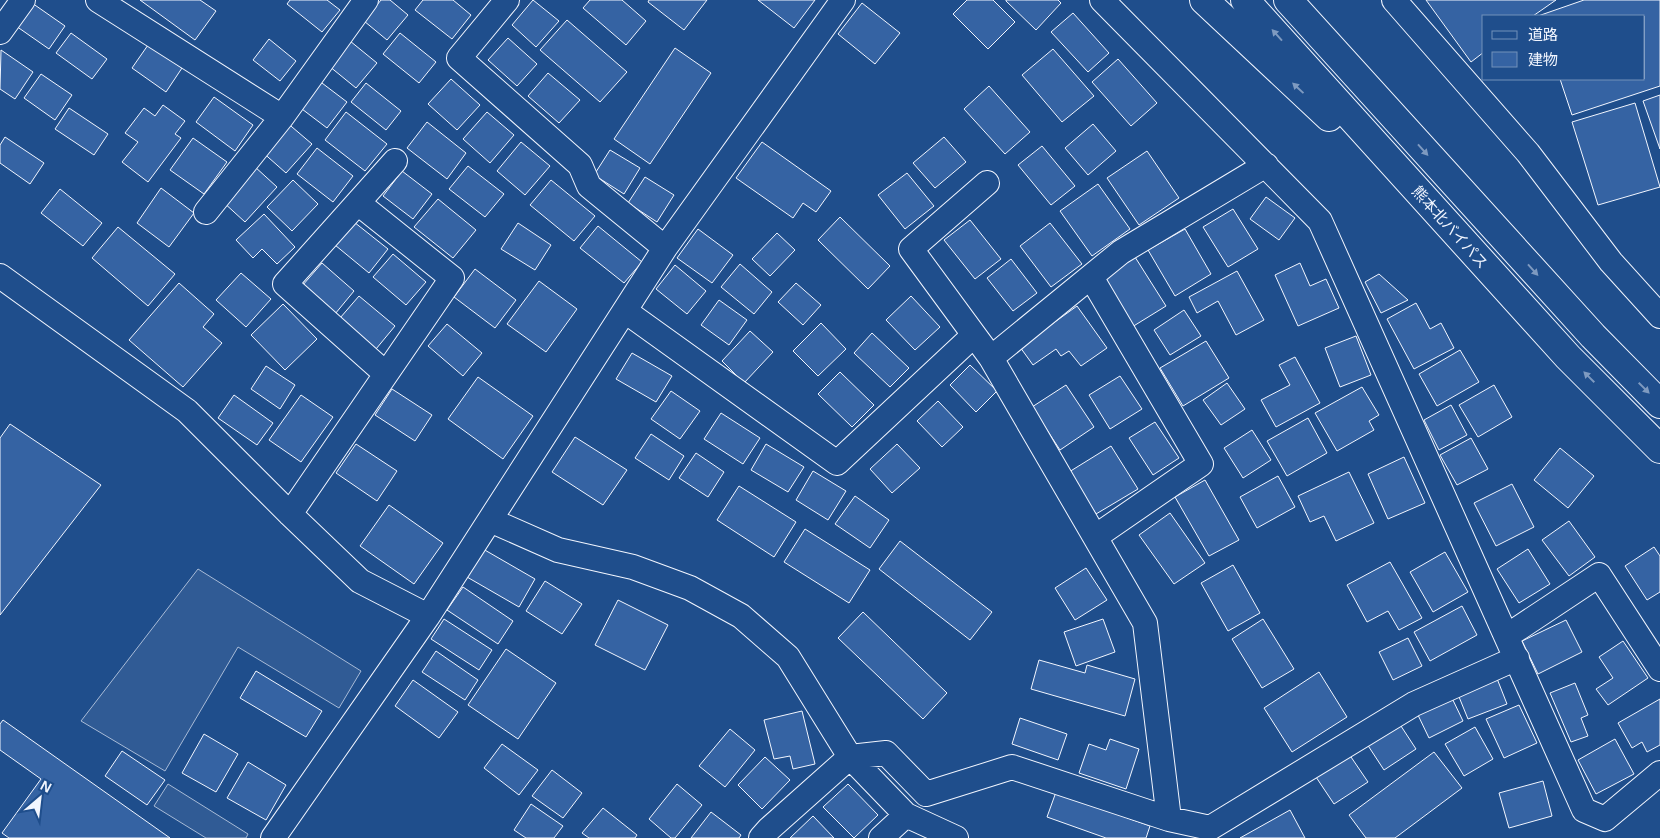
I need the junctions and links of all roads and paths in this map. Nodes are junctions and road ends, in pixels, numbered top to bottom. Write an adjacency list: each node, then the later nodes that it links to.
1 (24, 0): 12 (street)
2 (98, 0): 14 (street)
3 (366, 0): 14 (street)
4 (507, 0): 20 (street)
5 (843, 0): 20 (street)
6 (1102, 0): 16 (street)
7 (1204, 0): 26 (highway, one-way to 7)
8 (1245, 0): 26 (highway, 熊本北バイパス, one-way to 8)
9 (1288, 0): 13 (highway)
10 (1310, 0): 13 (highway)
11 (1394, 0): 24 (street)
12 (0, 32)
13 (1390, 114): 29 (highway, one-way to 29)
14 (282, 117): 19 (street)
15 (395, 161): 18 (street)
16 (1266, 165): 22 (street); 35 (street)
17 (987, 183): 25 (street)
18 (358, 203): 28 (street); 28 (street)
19 (206, 212)
20 (665, 248): 23 (street)
21 (0, 276): 31 (street)
22 (1091, 277): 27 (street); 33 (street)
23 (625, 311): 25 (street); 32 (street)
24 (1660, 316)
25 (974, 335): 27 (street)
26 (1568, 357): 30 (highway, 熊本北バイパス, one-way to 26)
27 (991, 358): 33 (street)
28 (386, 374): 31 (street)
29 (1660, 404)
30 (1660, 449)
31 (290, 514): 34 (street)
32 (490, 520): 34 (street); 38 (street)
33 (1095, 537): 41 (street)
34 (428, 616): 42 (street)
35 (1507, 636): 36 (street); 37 (street)
36 (1517, 658): 39 (street); 41 (street)
37 (1660, 669)
38 (850, 757): 40 (street); 41 (street); 43 (street)
39 (1660, 773)
40 (906, 814): 44 (street); 45 (street)
41 (1168, 819)
42 (273, 838)
43 (761, 838)
44 (880, 838)
45 (956, 838)

